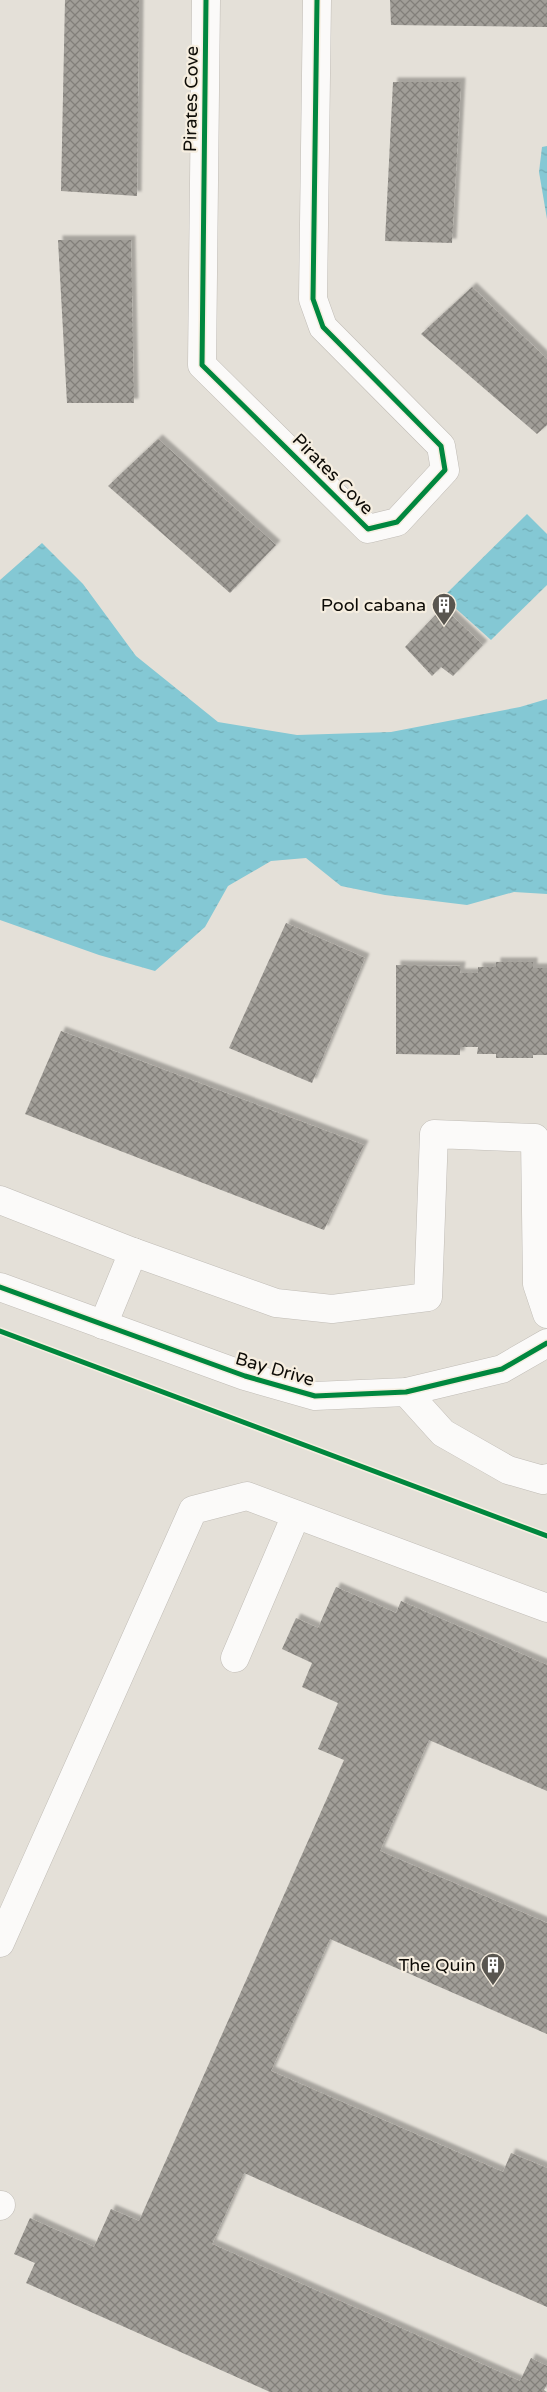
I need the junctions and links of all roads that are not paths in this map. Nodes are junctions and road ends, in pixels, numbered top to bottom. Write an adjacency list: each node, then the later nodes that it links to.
1 (206, 0): 2 (street, Pirates Cove)
2 (317, 0)
3 (0, 1200): 4 (street)
4 (133, 1252): 6 (street); 7 (street)
5 (0, 1287): 7 (street, Bay Drive)
6 (547, 1314)
7 (103, 1324): 9 (street, Bay Drive)
8 (547, 1343): 9 (street, Bay Drive)
9 (406, 1392): 10 (street)
10 (547, 1478)
11 (296, 1515): 12 (street); 13 (street); 14 (street)
12 (547, 1608)
13 (235, 1658)
14 (0, 1943)

